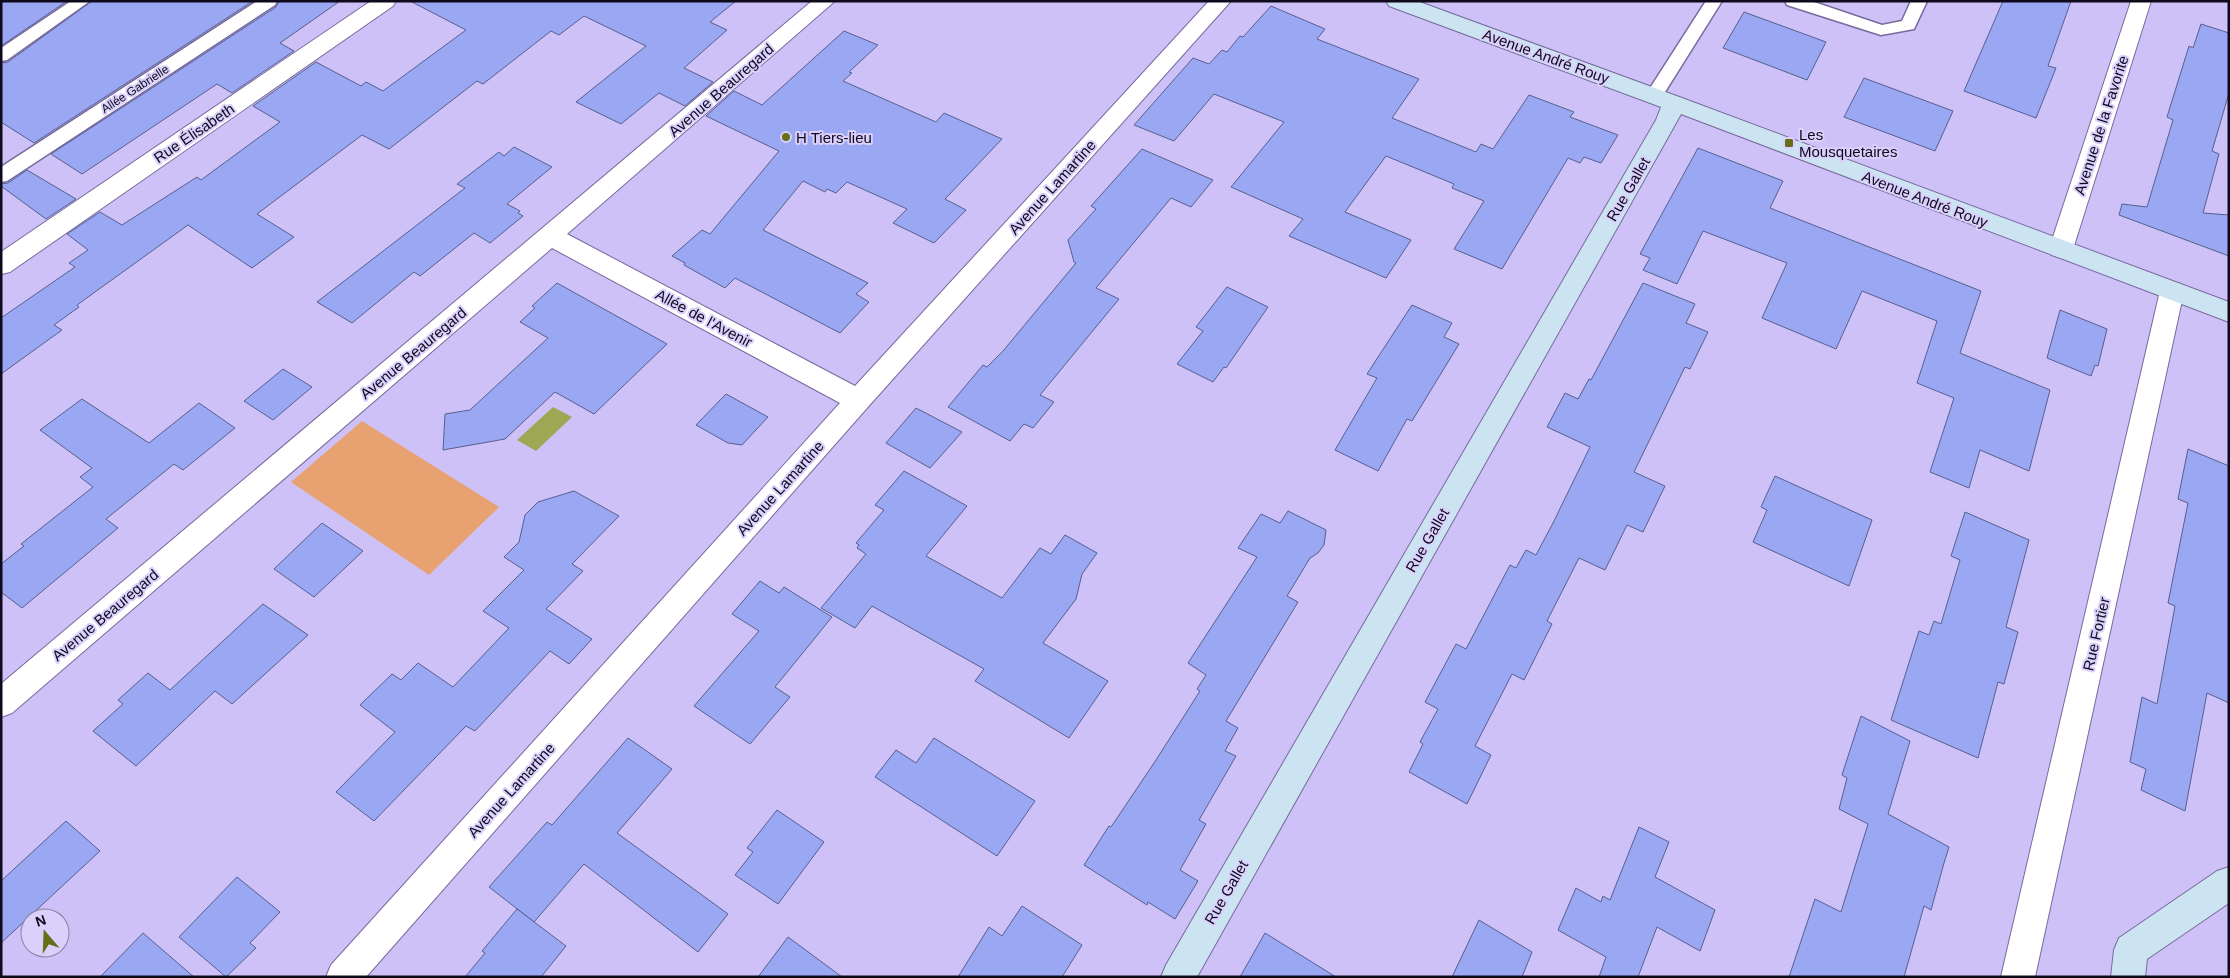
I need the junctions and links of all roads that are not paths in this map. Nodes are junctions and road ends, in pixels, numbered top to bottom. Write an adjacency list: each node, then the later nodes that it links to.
1 (82, 1): 11 (lane)
2 (269, 1): 13 (lane, Allée Gabrielle)
3 (386, 1): 16 (street, Rue Élisabeth)
4 (825, 1): 14 (street, Avenue Beauregard)
5 (1221, 1): 19 (street, Avenue Lamartine)
6 (1396, 1): 12 (street, Avenue André Rouy)
7 (1714, 1): 12 (lane)
8 (1793, 1): 9 (lane)
9 (1919, 1)
10 (2141, 1): 15 (street, Avenue de la Favorite)
11 (1, 56)
12 (1664, 99): 15 (street, Avenue André Rouy); 23 (street, Rue Gallet)
13 (1, 176)
14 (550, 236): 19 (street, Allée de l'Avenir); 20 (street, Avenue Beauregard)
15 (2061, 249): 17 (street, Avenue André Rouy)
16 (1, 265)
17 (2172, 291): 18 (street, Avenue André Rouy); 24 (street, Rue Fortier)
18 (2229, 312)
19 (858, 400): 22 (street, Avenue Lamartine)
20 (1, 703)
21 (2229, 883): 25 (street)
22 (343, 977)
23 (1178, 977)
24 (2018, 977)
25 (2128, 977)

